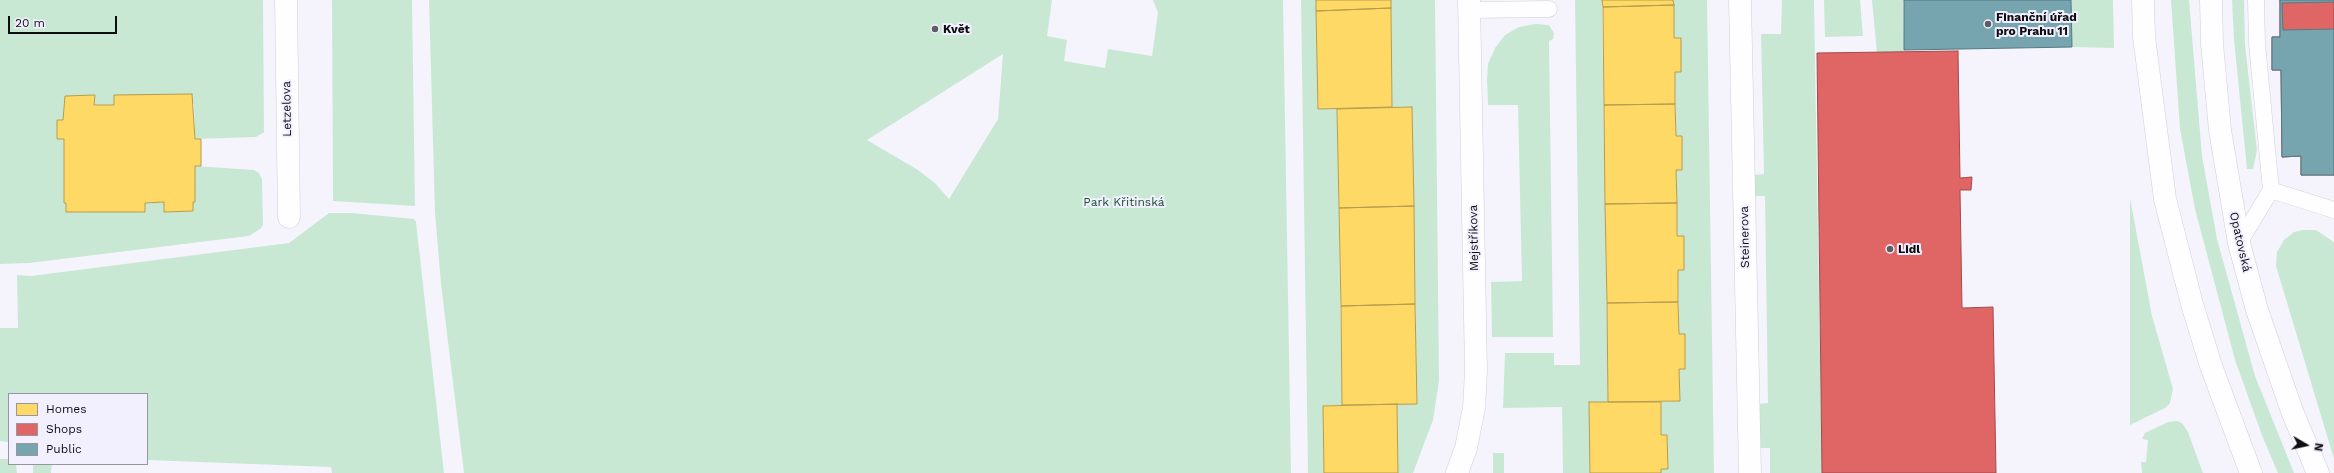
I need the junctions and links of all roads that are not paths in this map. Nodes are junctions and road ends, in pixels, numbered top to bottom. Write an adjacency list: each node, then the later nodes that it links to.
1 (286, 0): 10 (street, Letzelova)
2 (1740, 0): 13 (street, Steinerova)
3 (2143, 0): 14 (street)
4 (2211, 0): 11 (street, Opatovská)
5 (2256, 0): 8 (lane)
6 (1469, 5): 7 (lane); 12 (street, Mejstříkova)
7 (1549, 9)
8 (2271, 190): 9 (lane); 11 (lane)
9 (2334, 210)
10 (289, 217)
11 (2239, 243): 15 (street, Opatovská)
12 (1457, 473)
13 (1750, 473)
14 (2251, 473)
15 (2318, 473)

